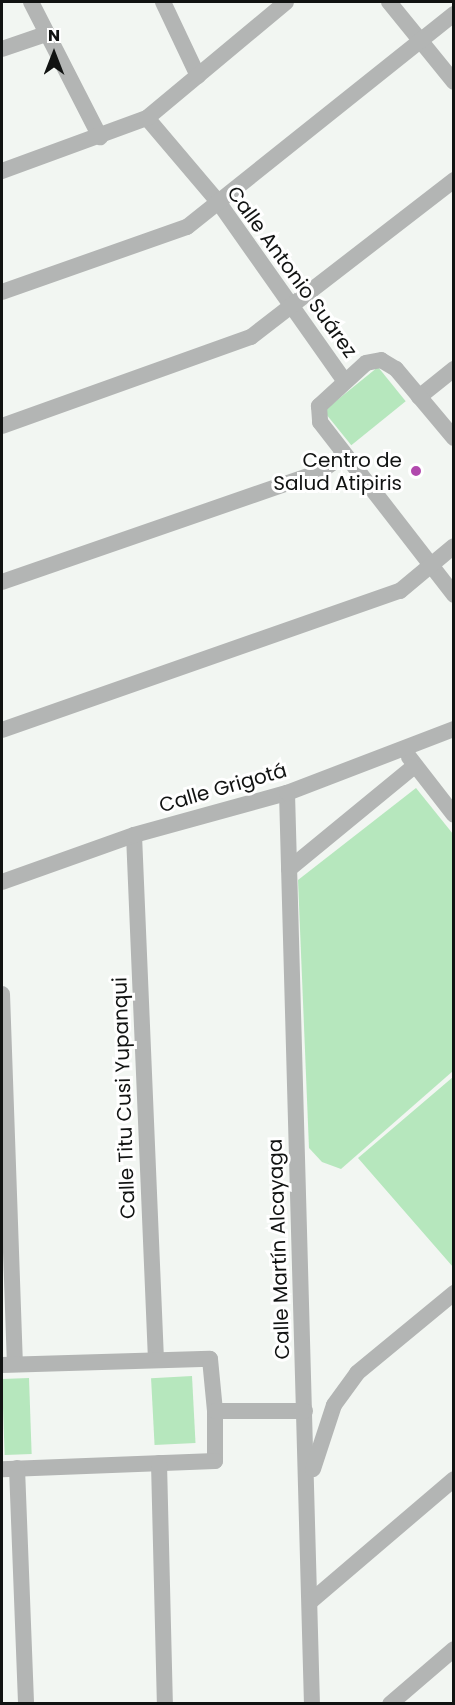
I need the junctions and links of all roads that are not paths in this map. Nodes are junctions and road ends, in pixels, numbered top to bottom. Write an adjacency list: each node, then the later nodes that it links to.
1 (31, 2): 6 (street)
2 (163, 2): 9 (street)
3 (286, 2): 9 (street)
4 (389, 2): 7 (street)
5 (453, 14): 7 (street)
6 (46, 34): 8 (street); 12 (street)
7 (421, 41): 10 (street); 15 (street)
8 (2, 49)
9 (198, 76): 11 (street)
10 (453, 82)
11 (147, 118): 12 (street); 15 (street, Calle Antonio Suárez)
12 (100, 137): 13 (street)
13 (2, 171)
14 (453, 180): 17 (street)
15 (219, 203): 16 (street); 17 (street, Calle Antonio Suárez)
16 (2, 292)
17 (295, 305): 19 (street, Calle Antonio Suárez); 21 (street)
18 (453, 369): 20 (street)
19 (344, 380): 20 (street); 23 (street, Calle Antonio Suárez)
20 (419, 397): 22 (street)
21 (2, 426)
22 (453, 438)
23 (344, 455): 25 (street, Calle Antonio Suárez); 26 (street)
24 (453, 546): 25 (street)
25 (429, 566): 27 (street, Calle Antonio Suárez); 29 (street)
26 (2, 582)
27 (453, 595)
28 (453, 729): 30 (street, Calle Grigotá)
29 (2, 730)
30 (406, 750): 31 (street); 32 (street, Calle Grigotá)
31 (413, 767): 33 (street); 35 (street)
32 (287, 793): 34 (street, Calle Grigotá); 35 (street, Calle Martín Alcayaga)
33 (453, 815)
34 (134, 835): 36 (street, Calle Grigotá); 39 (street, Calle Titu Cusi Yupanqui)
35 (290, 869): 42 (street, Calle Martín Alcayaga)
36 (2, 882)
37 (2, 994): 40 (street)
38 (453, 1293): 46 (street)
39 (156, 1359): 40 (street); 41 (street)
40 (8, 1364)
41 (215, 1411): 42 (street); 43 (street)
42 (305, 1411): 46 (street, Calle Martín Alcayaga)
43 (159, 1463): 44 (street); 50 (street)
44 (9, 1469): 49 (street)
45 (453, 1479): 47 (street)
46 (308, 1512): 47 (street, Calle Martín Alcayaga)
47 (309, 1602): 51 (street, Calle Martín Alcayaga)
48 (453, 1649): 52 (street)
49 (26, 1704)
50 (165, 1704)
51 (312, 1704)
52 (390, 1704)

